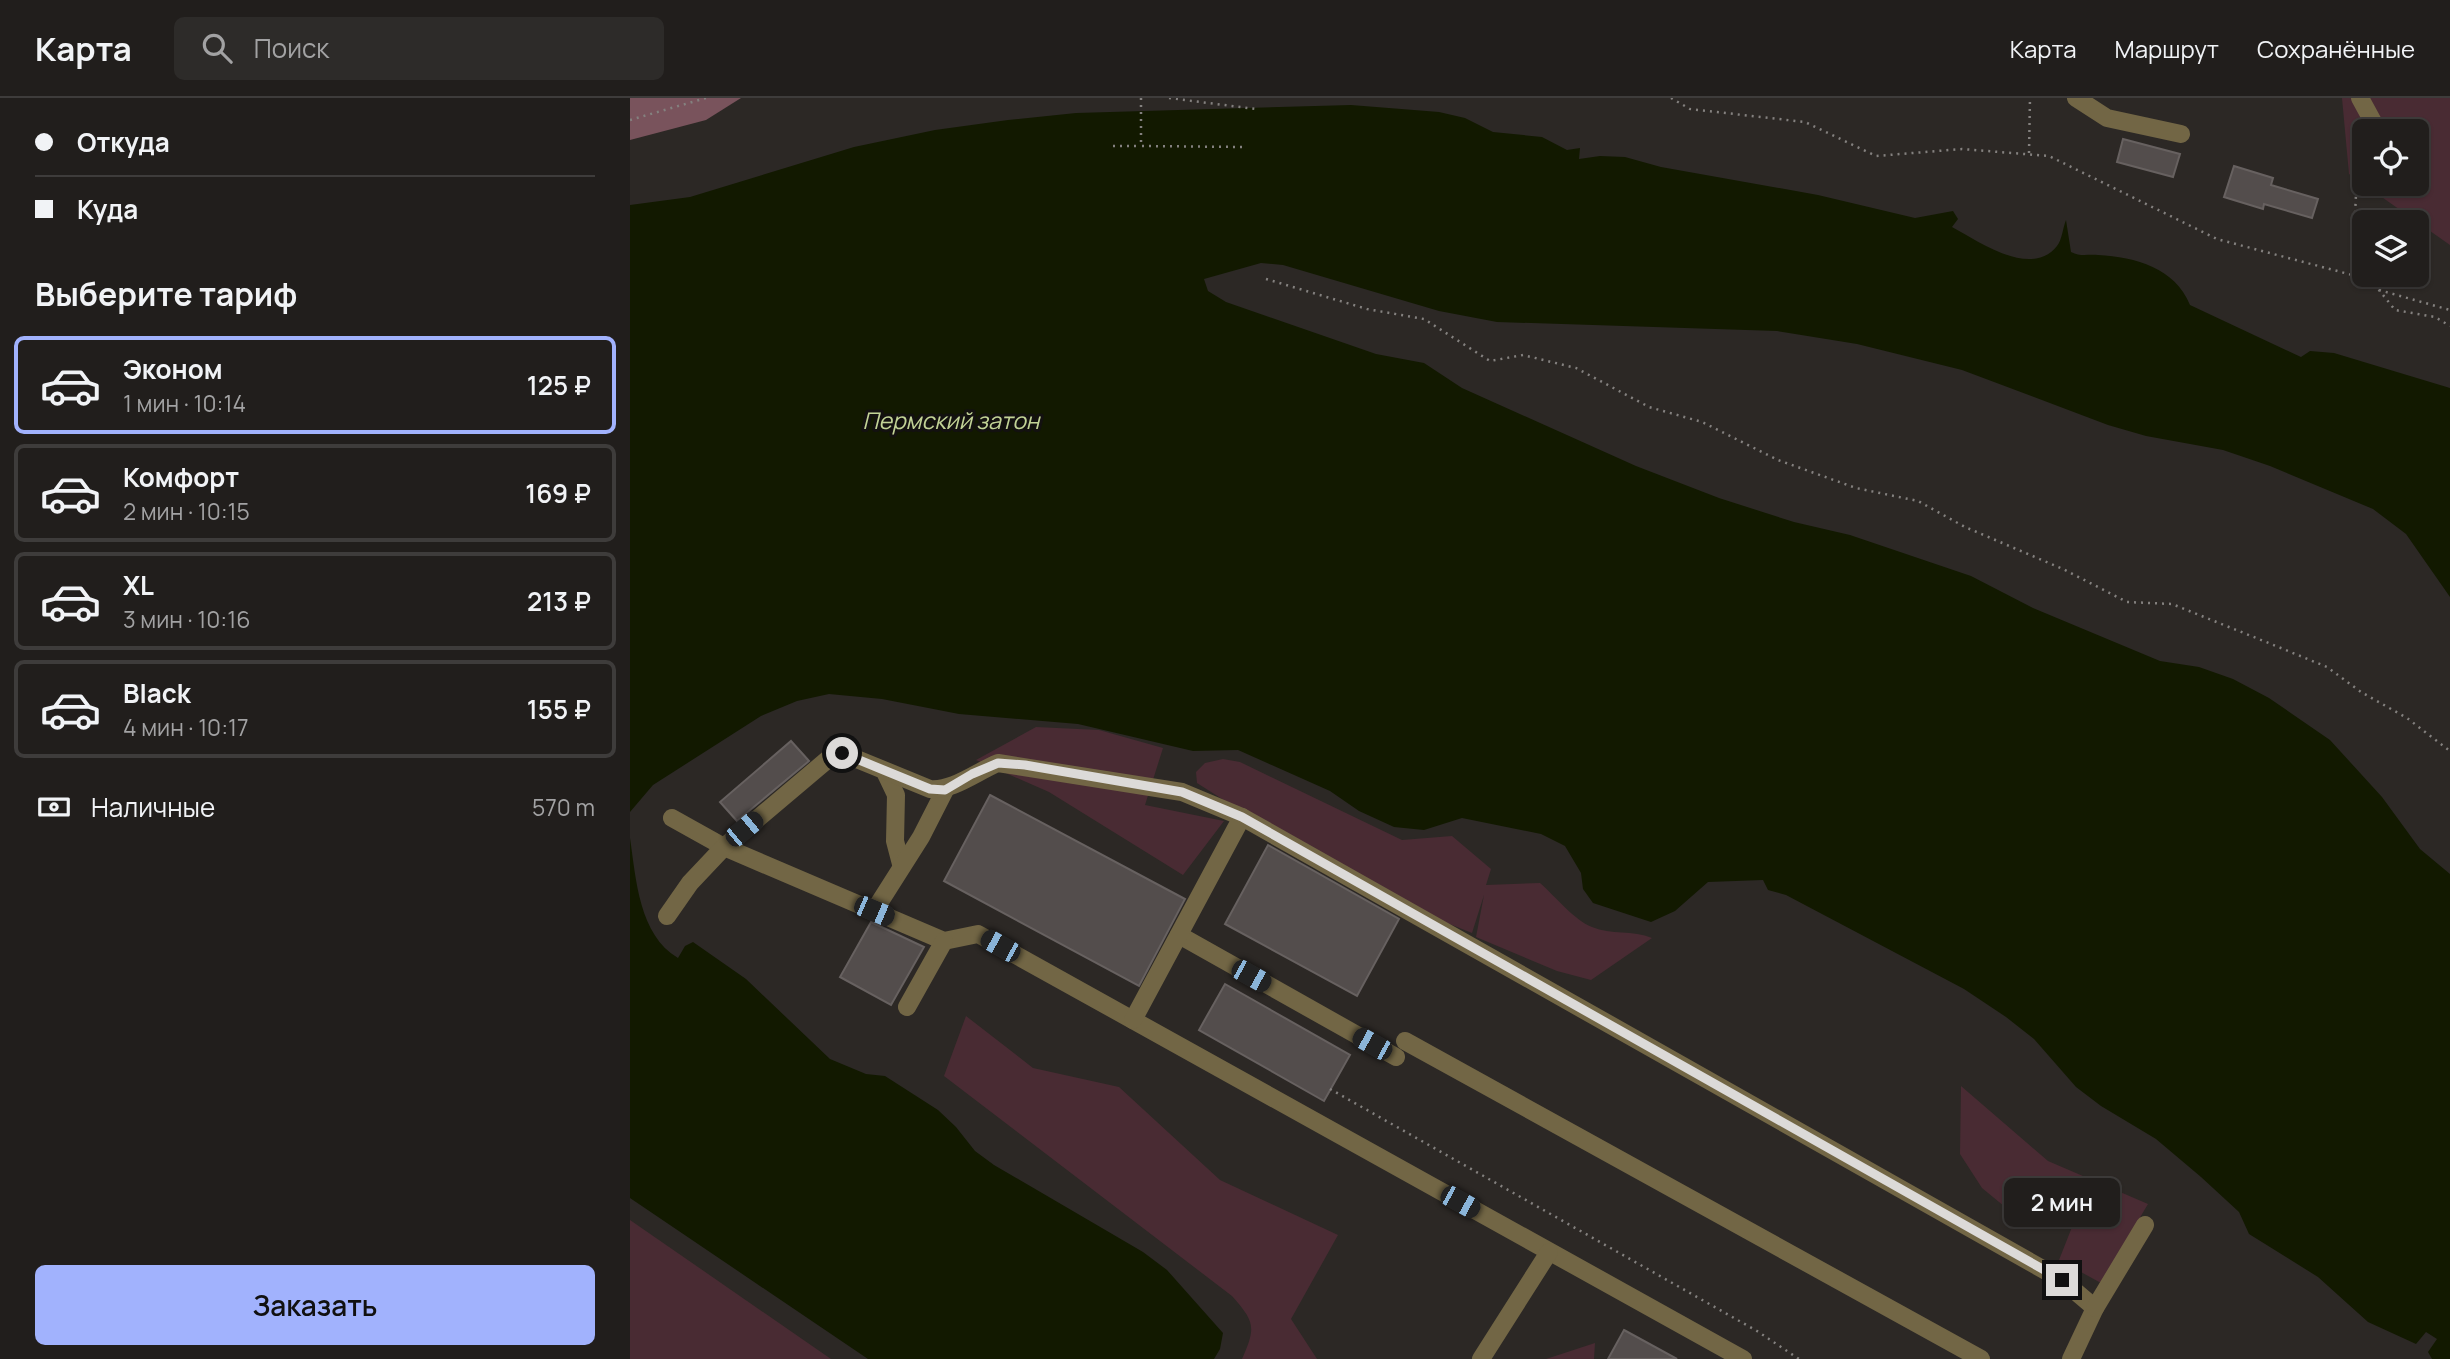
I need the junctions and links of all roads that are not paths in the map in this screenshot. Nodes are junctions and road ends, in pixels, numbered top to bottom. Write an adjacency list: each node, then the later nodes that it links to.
1 (2076, 98): 4 (lane)
2 (2360, 98): 3 (lane)
3 (2365, 119)
4 (2181, 134)
5 (886, 774): 6 (lane); 9 (lane); 10 (lane)
6 (945, 790): 7 (lane); 10 (lane)
7 (1242, 817): 13 (lane); 21 (lane)
8 (671, 818): 9 (lane)
9 (724, 847): 11 (lane); 12 (lane)
10 (901, 864): 11 (lane)
11 (874, 911): 14 (lane)
12 (667, 916)
13 (1179, 935): 16 (lane); 18 (lane)
14 (944, 941): 15 (lane); 16 (lane)
15 (907, 1007)
16 (1133, 1020): 20 (lane)
17 (1405, 1041): 24 (lane)
18 (1396, 1057)
19 (2145, 1225): 21 (lane)
20 (1549, 1252): 22 (lane); 23 (lane)
21 (2095, 1308): 25 (lane)
22 (1481, 1359)
23 (1743, 1359)
24 (1981, 1359)
25 (2071, 1359)

